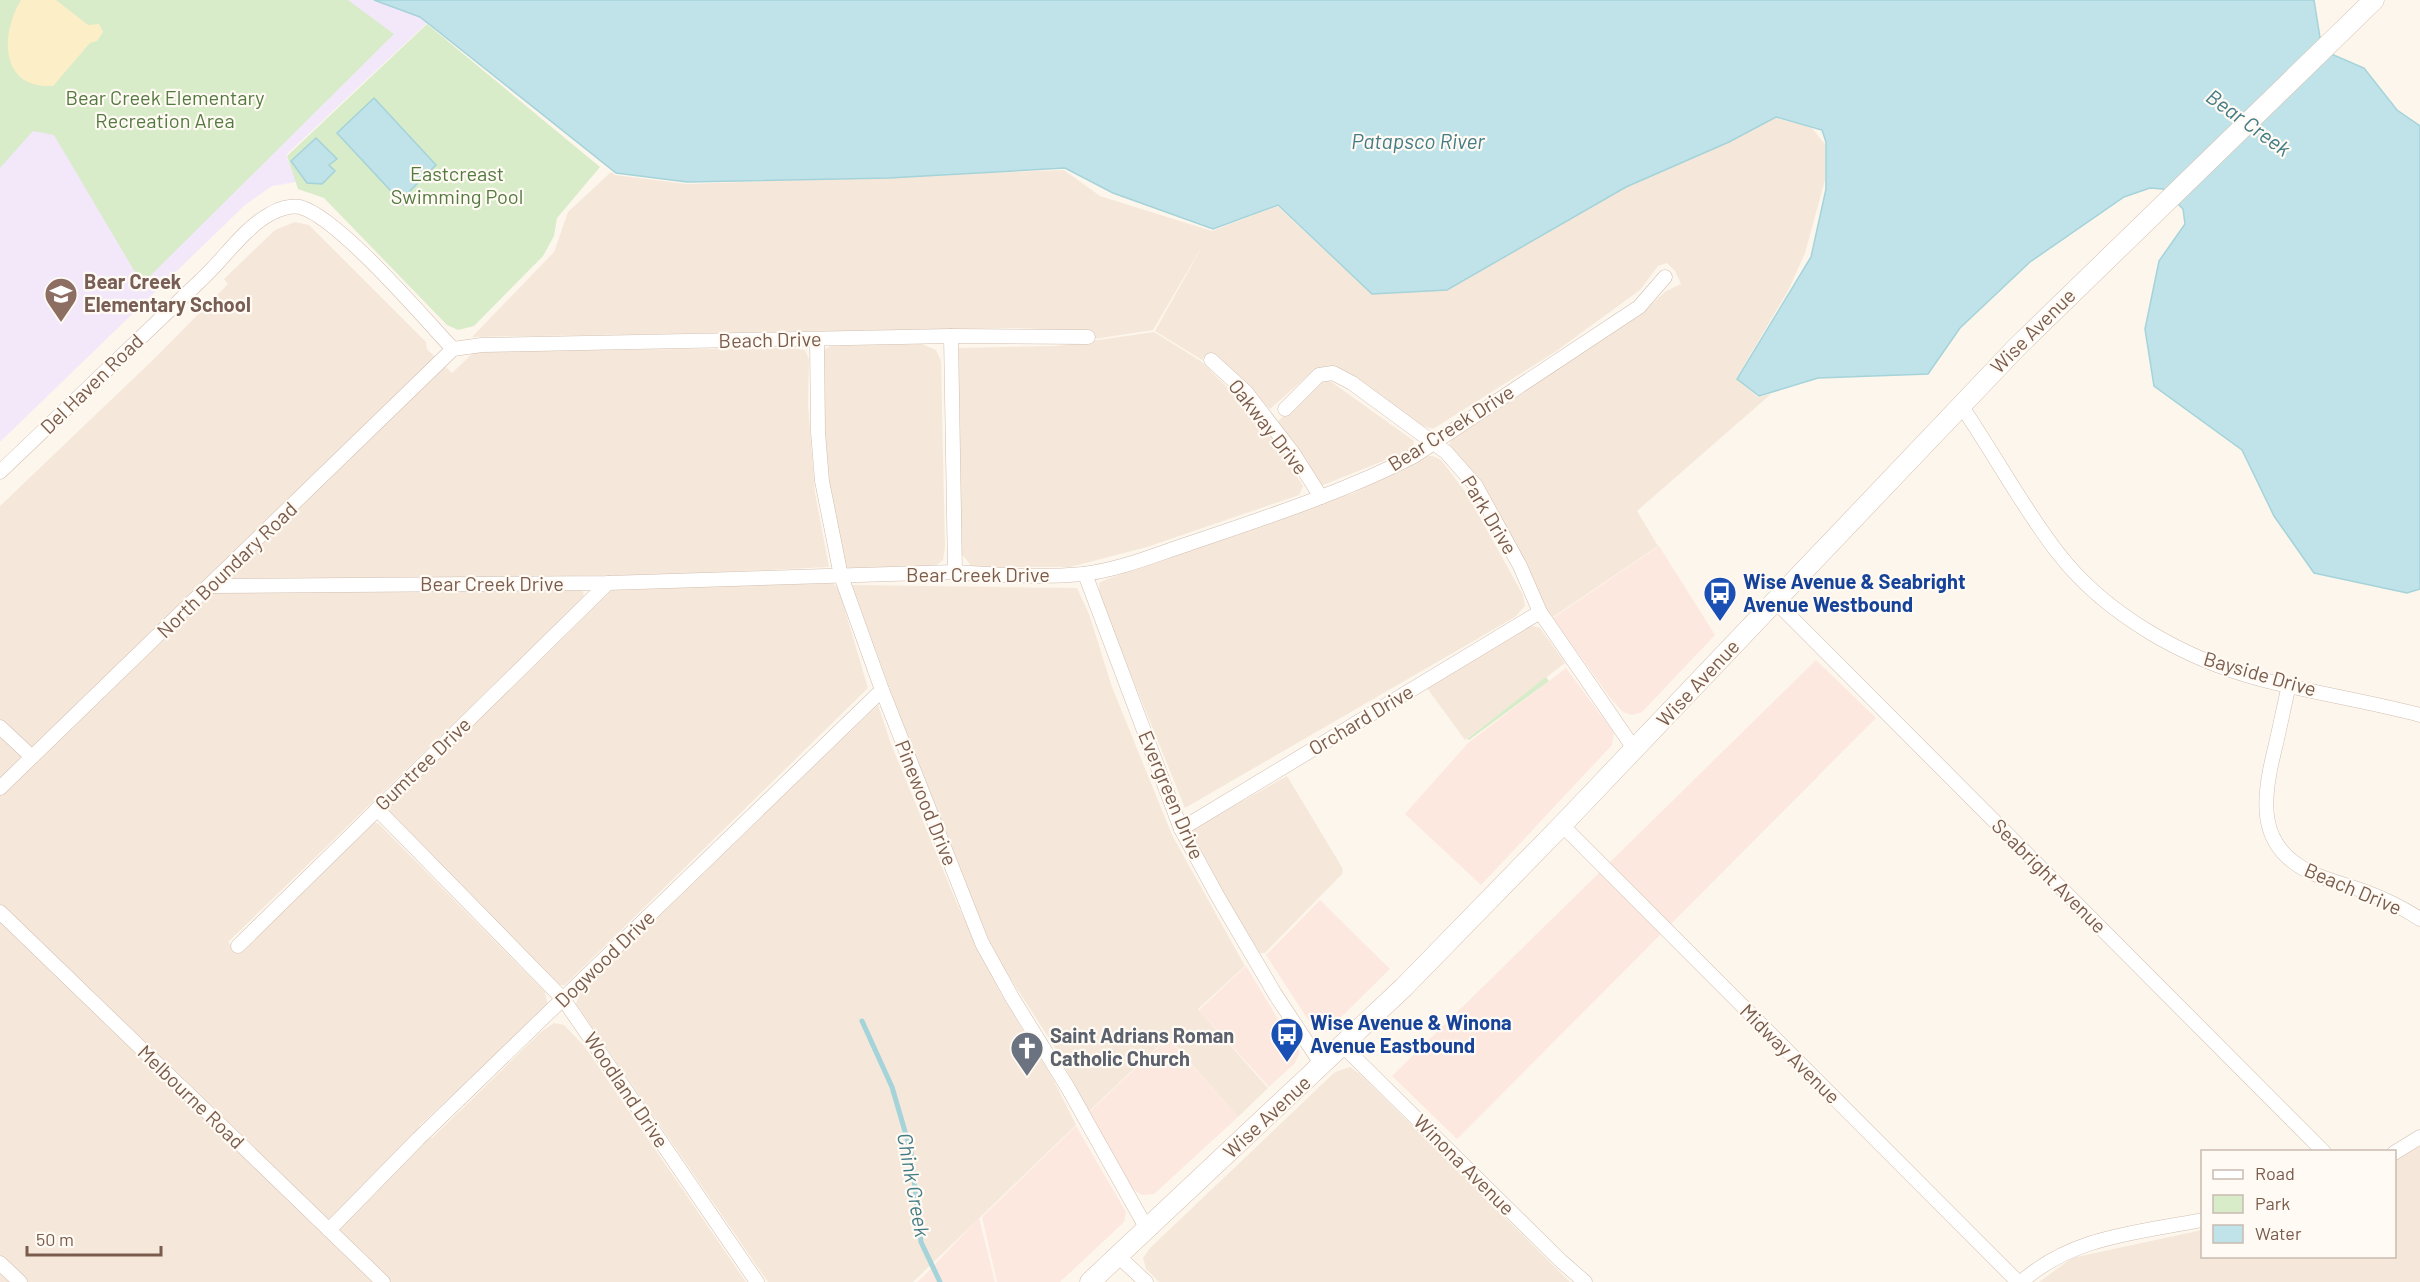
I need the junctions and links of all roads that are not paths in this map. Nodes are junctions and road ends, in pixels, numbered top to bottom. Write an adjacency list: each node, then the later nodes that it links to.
1 (2374, 0): 8 (main road, Wise Avenue)
2 (1665, 278): 10 (street, Bear Creek Drive)
3 (951, 336): 4 (street, Beach Drive); 5 (street, Beach Drive); 13 (street)
4 (1088, 337)
5 (817, 339): 6 (street, Beach Drive); 15 (street, Pinewood Drive)
6 (453, 349): 11 (street, Del Haven Road); 17 (street, North Boundary Road)
7 (1211, 360): 12 (street, Oakway Drive)
8 (1960, 405): 18 (main road, Wise Avenue); 20 (street, Bayside Drive)
9 (1285, 409): 10 (street, Park Drive)
10 (1435, 442): 12 (street, Bear Creek Drive); 19 (street, Park Drive)
11 (0, 472)
12 (1321, 497): 14 (street, Bear Creek Drive)
13 (955, 572): 14 (street, Bear Creek Drive); 15 (street, Bear Creek Drive)
14 (1085, 574): 29 (street, Evergreen Drive)
15 (841, 576): 16 (street, Bear Creek Drive); 21 (street, Pinewood Drive)
16 (608, 583): 17 (street, Bear Creek Drive); 27 (street, Gumtree Drive)
17 (211, 586): 25 (street, North Boundary Road)
18 (1775, 601): 24 (main road, Wise Avenue); 37 (street, Seabright Avenue)
19 (1540, 612): 24 (street, Park Drive); 29 (street, Orchard Drive)
20 (2289, 686): 22 (street, Bayside Drive); 31 (street, Beach Drive)
21 (882, 690): 33 (street, Dogwood Drive); 40 (street, Pinewood Drive)
22 (2420, 715)
23 (0, 727): 25 (street)
24 (1635, 750): 28 (main road, Wise Avenue)
25 (32, 757): 26 (street, North Boundary Road)
26 (0, 788)
27 (377, 809): 32 (street, Gumtree Drive); 33 (street, Woodland Drive)
28 (1563, 825): 34 (main road, Wise Avenue); 50 (street, Midway Avenue)
29 (1181, 829): 35 (street, Evergreen Drive)
30 (0, 912): 41 (street, Melbourne Road)
31 (2420, 919)
32 (238, 946)
33 (564, 1000): 41 (street, Dogwood Drive); 46 (street, Woodland Drive)
34 (1343, 1046): 35 (main road, Wise Avenue); 49 (street, Winona Avenue)
35 (1322, 1065): 40 (main road, Wise Avenue)
36 (2420, 1137): 38 (street)
37 (2322, 1150)
38 (2396, 1153)
39 (2201, 1220): 50 (street)
40 (1147, 1229): 42 (main road, Wise Avenue)
41 (329, 1230): 45 (street, Melbourne Road)
42 (1118, 1256): 47 (main road, Wise Avenue); 48 (street)
43 (0, 1263): 44 (street)
44 (20, 1282)
45 (383, 1282)
46 (757, 1282)
47 (1090, 1282)
48 (1146, 1282)
49 (1585, 1282)
50 (2020, 1282)

